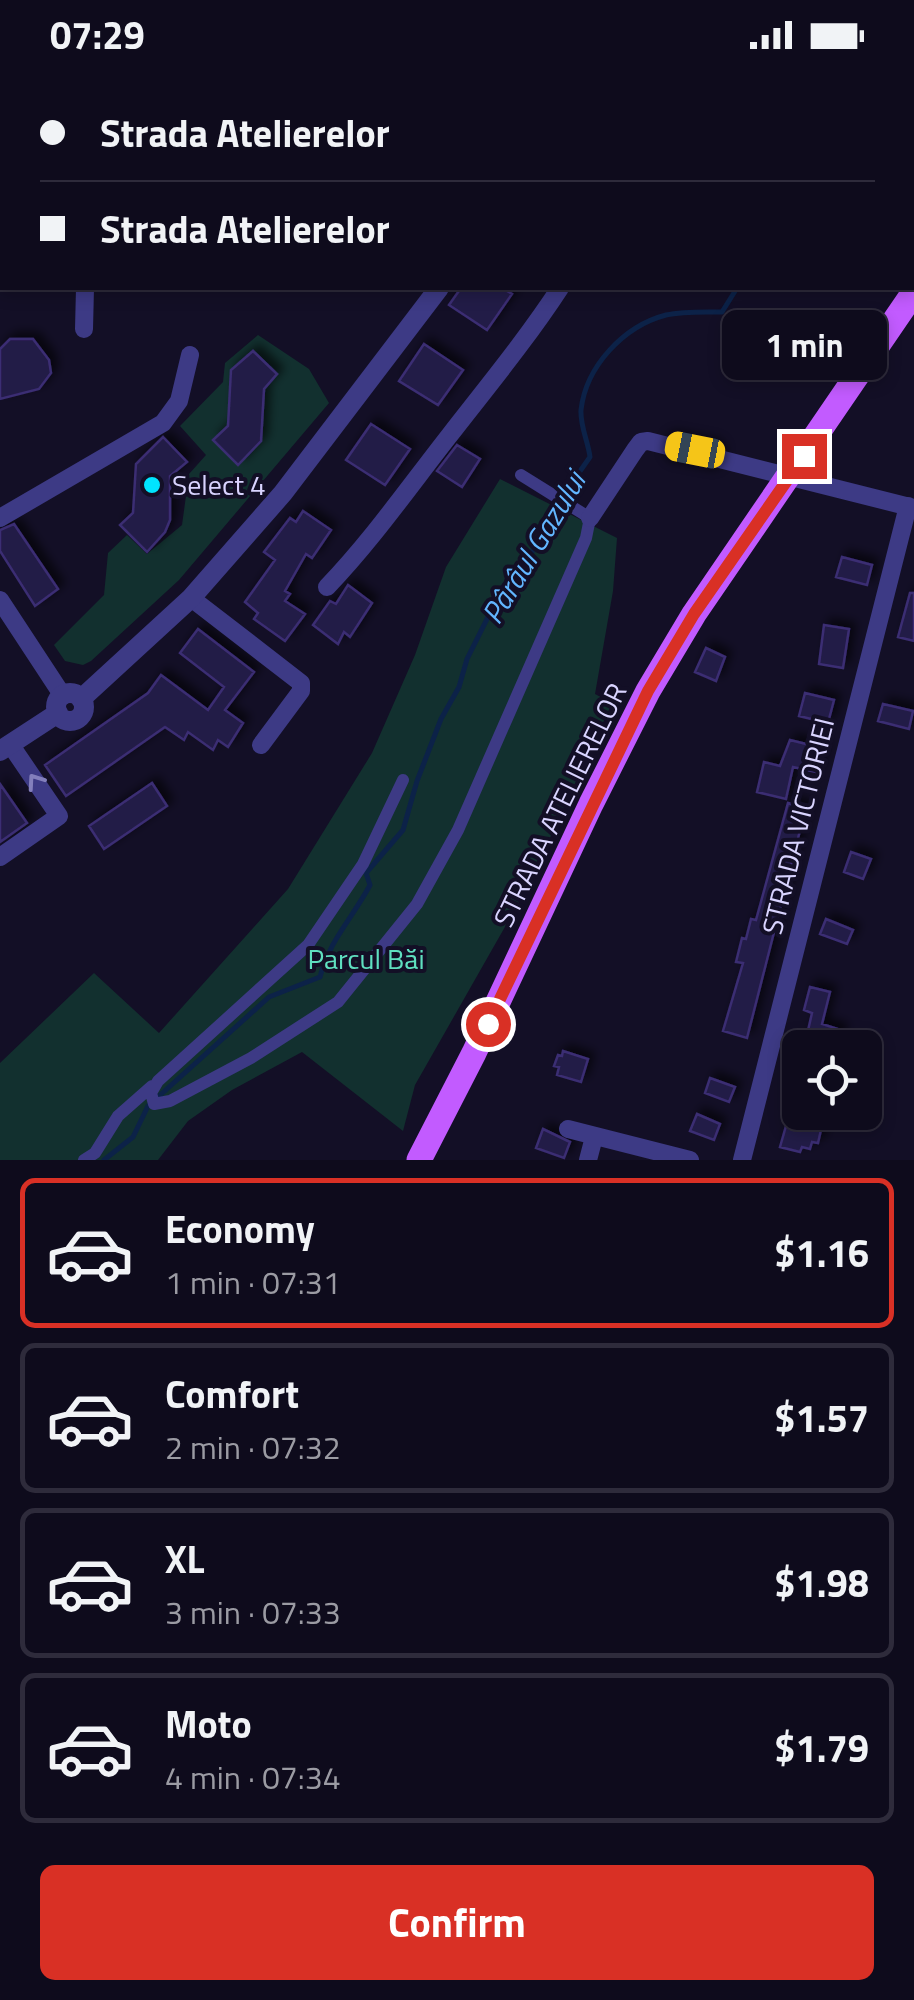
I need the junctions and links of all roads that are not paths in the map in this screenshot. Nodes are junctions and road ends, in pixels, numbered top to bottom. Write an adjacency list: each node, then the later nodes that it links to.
1 (85, 290): 5 (street)
2 (436, 290): 13 (street)
3 (559, 290): 12 (street)
4 (914, 292): 8 (main road, STRADA ATELIERELOR)
5 (84, 330)
6 (190, 354): 10 (street)
7 (521, 474): 11 (street)
8 (788, 479): 9 (street); 11 (street); 24 (main road, STRADA ATELIERELOR)
9 (911, 507): 27 (street, STRADA VICTORIEI)
10 (0, 518)
11 (590, 518): 20 (street)
12 (328, 587)
13 (192, 598): 15 (street); 16 (street)
14 (0, 600): 15 (street)
15 (67, 703): 17 (street)
16 (261, 744)
17 (5, 747): 19 (street, one-way to 17)
18 (403, 780): 20 (street)
19 (0, 856)
20 (158, 1081): 23 (street)
21 (568, 1129): 22 (street)
22 (594, 1137): 25 (street); 26 (street)
23 (84, 1160)
24 (419, 1160)
25 (588, 1160)
26 (690, 1160)
27 (742, 1160)

